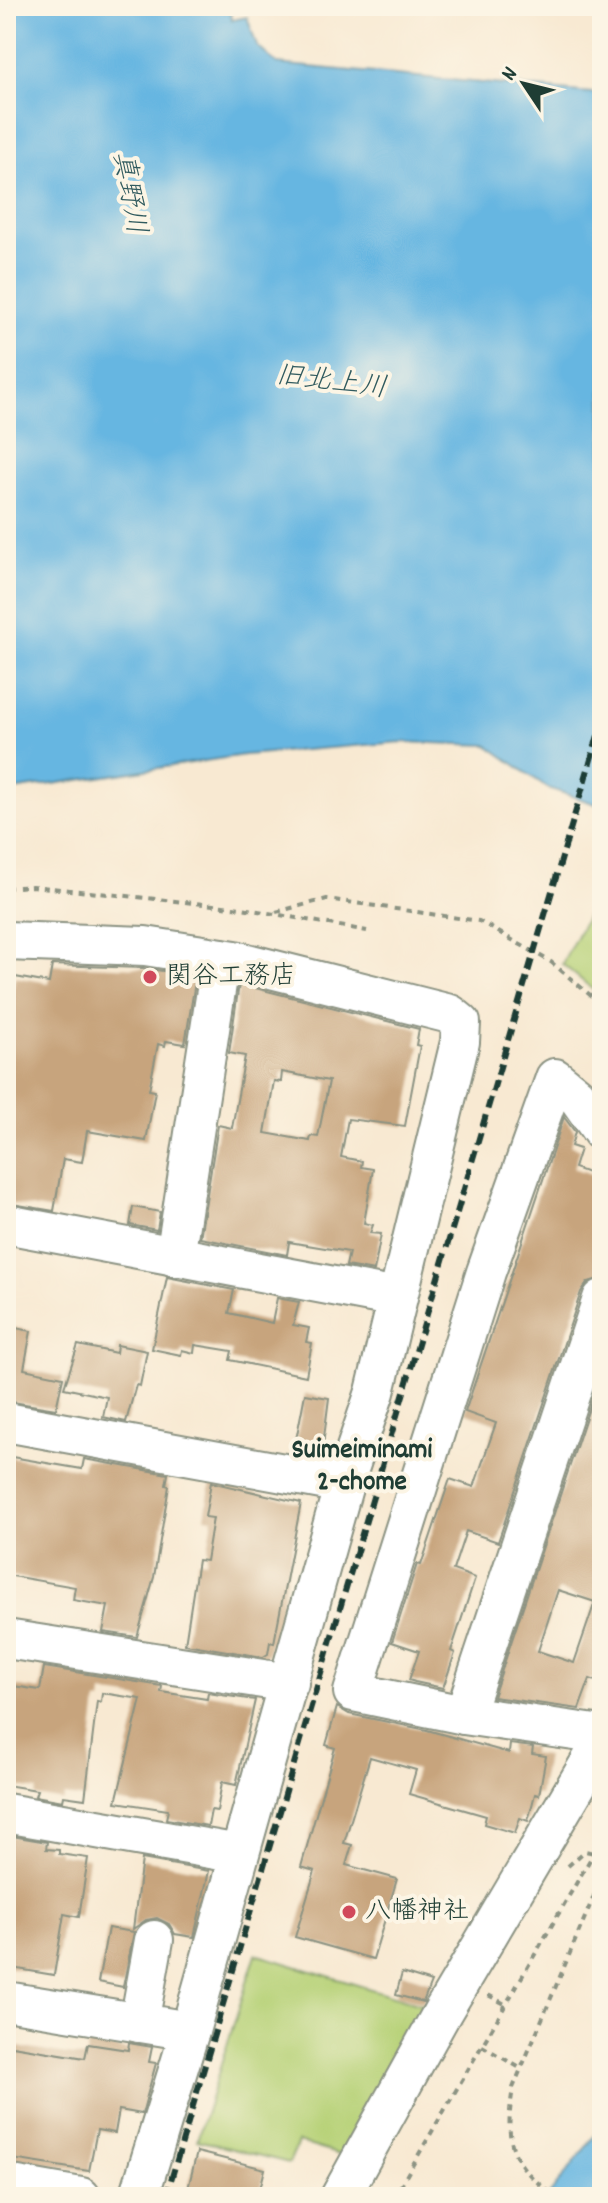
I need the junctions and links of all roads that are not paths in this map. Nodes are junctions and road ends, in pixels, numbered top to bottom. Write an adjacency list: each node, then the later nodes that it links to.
1 (6, 942): 2 (street)
2 (221, 958): 5 (street); 6 (street)
3 (602, 1132): 13 (street)
4 (6, 1224): 5 (street)
5 (175, 1257): 6 (street)
6 (397, 1298): 10 (street)
7 (602, 1299): 8 (street)
8 (594, 1351): 13 (street)
9 (6, 1422): 10 (street)
10 (344, 1484): 12 (street)
11 (6, 1639): 12 (street)
12 (289, 1683): 17 (street)
13 (464, 1715): 14 (street)
14 (602, 1735)
15 (602, 1742): 25 (street)
16 (6, 1813): 17 (street)
17 (239, 1854): 21 (street)
18 (154, 1940): 20 (street)
19 (6, 2001): 20 (street)
20 (139, 2023): 21 (street)
21 (190, 2031): 24 (street)
22 (6, 2184): 23 (street)
23 (81, 2197)
24 (139, 2197)
25 (340, 2197)

